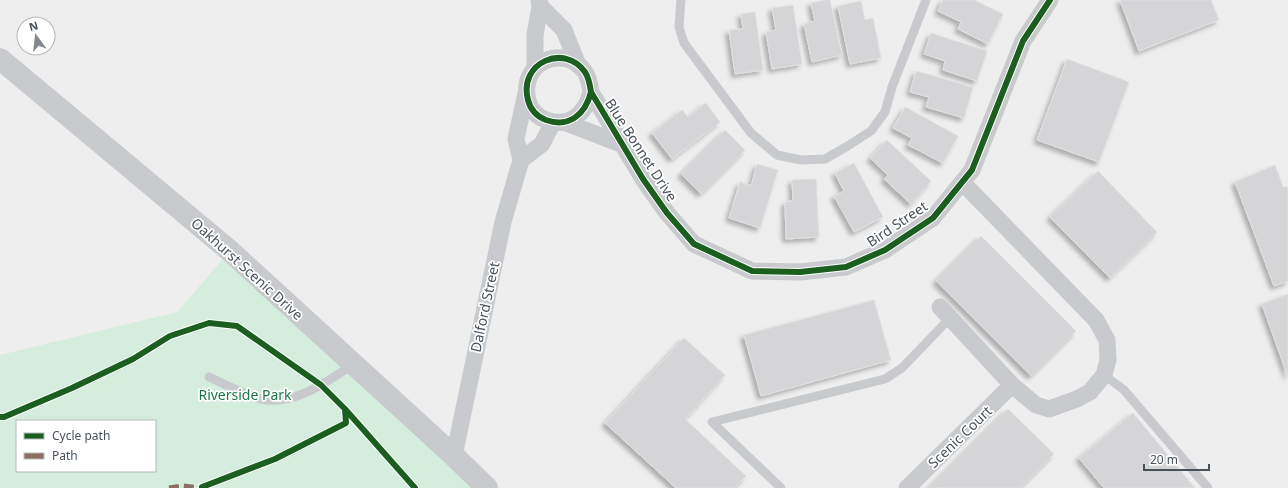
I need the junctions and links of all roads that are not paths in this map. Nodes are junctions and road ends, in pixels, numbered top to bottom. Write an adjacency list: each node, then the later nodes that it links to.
1 (681, 0): 2 (lane)
2 (926, 0)
3 (1050, 0): 13 (street, Bird Street)
4 (540, 3): 6 (street); 7 (street)
5 (0, 59): 16 (street, Oakhurst Scenic Drive)
6 (578, 64): 7 (street); 8 (street)
7 (535, 66): 9 (street)
8 (591, 92): 10 (street); 11 (street, Blue Bonnet Drive)
9 (526, 94): 10 (street); 12 (street, Dalford Street)
10 (559, 122): 11 (street, Blue Bonnet Drive); 12 (street)
11 (621, 144): 14 (street, Blue Bonnet Drive)
12 (521, 160): 20 (street, Dalford Street)
13 (962, 182): 14 (street, Bird Street); 17 (street)
14 (752, 271)
15 (945, 312): 19 (street); 22 (lane)
16 (354, 364): 18 (lane); 20 (street, Oakhurst Scenic Drive)
17 (1104, 375): 19 (street); 24 (lane)
18 (209, 377)
19 (1012, 385): 23 (street, Scenic Court)
20 (454, 456): 21 (street, Oakhurst Scenic Drive)
21 (487, 488)
22 (781, 488)
23 (907, 488)
24 (1208, 488)

